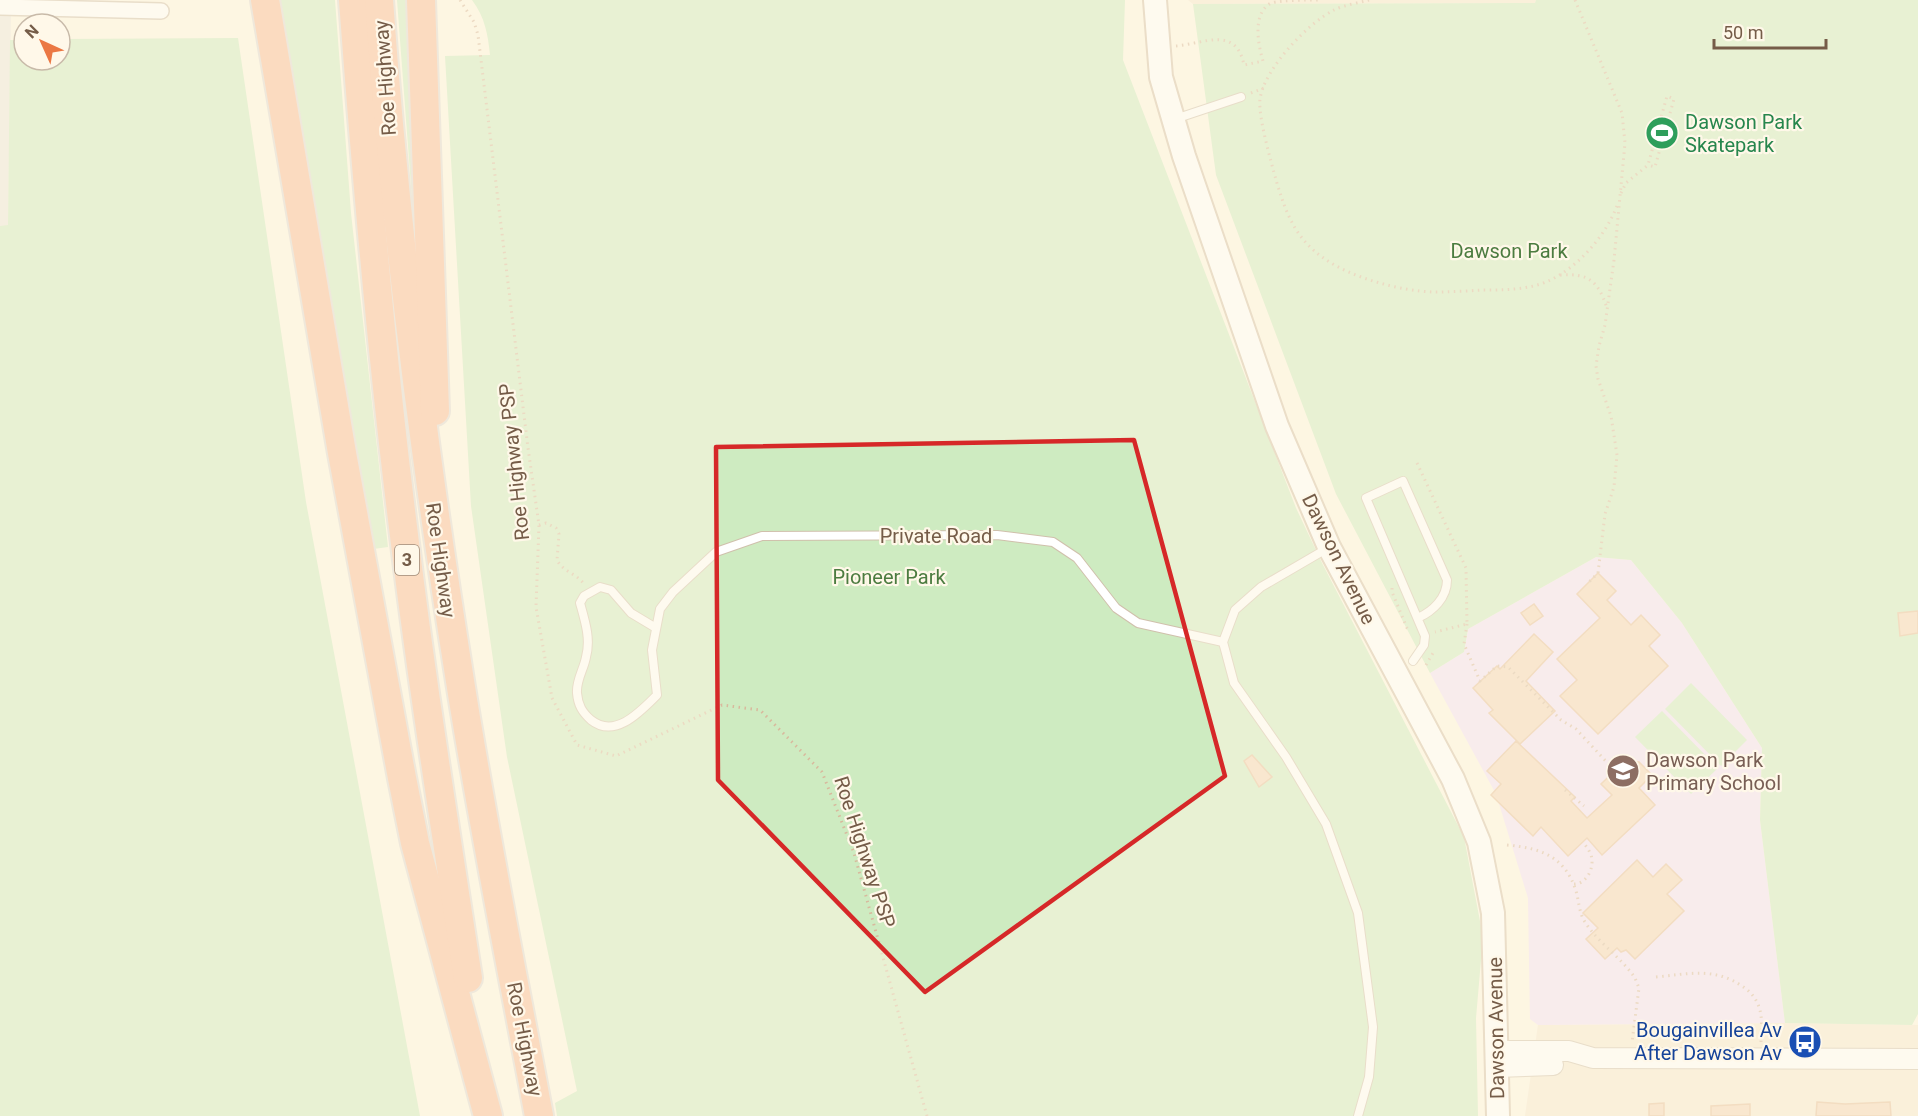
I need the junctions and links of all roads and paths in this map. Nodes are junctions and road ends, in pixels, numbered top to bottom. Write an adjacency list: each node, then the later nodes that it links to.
1 (265, 0): 41 (highway)
2 (353, 0): 41 (highway, Roe Highway / 3)
3 (379, 0): 20 (highway, Roe Highway / 3)
4 (421, 0): 20 (highway)
5 (460, 0): 21 (path, Roe Highway PSP)
6 (1155, 0): 14 (main road, Dawson Avenue)
7 (1320, 0): 12 (path)
8 (1369, 0): 18 (path)
9 (1575, 0): 16 (path)
10 (0, 7): 11 (street)
11 (161, 11)
12 (1169, 47)
13 (1241, 97): 14 (lane)
14 (1174, 120): 22 (main road, Dawson Avenue)
15 (1648, 165): 15 (path); 16 (path)
16 (1620, 195): 17 (path)
17 (1618, 203): 18 (path); 19 (path)
18 (1558, 275): 19 (path)
19 (1608, 310): 23 (path)
20 (435, 524): 42 (highway, Roe Highway / 3)
21 (539, 525): 24 (path); 43 (path, Roe Highway PSP)
22 (1329, 547): 28 (lane); 39 (main road, Dawson Avenue)
23 (1588, 583)
24 (590, 591): 27 (lane); 27 (lane, Private Road)
25 (1418, 618): 25 (lane); 29 (lane)
26 (1467, 624): 30 (path)
27 (656, 628): 28 (lane, Private Road)
28 (1223, 642): 44 (lane)
29 (1413, 661)
30 (1615, 771)
31 (1565, 790): 32 (path)
32 (1584, 806)
33 (1583, 842): 35 (path)
34 (1507, 845): 35 (path)
35 (1574, 884): 37 (path)
36 (1656, 977): 38 (path)
37 (1632, 1044)
38 (1761, 1046)
39 (1497, 1059): 40 (street); 45 (main road, Dawson Avenue)
40 (1918, 1059)
41 (488, 1116)
42 (539, 1116)
43 (927, 1116)
44 (1358, 1116)
45 (1498, 1116)

